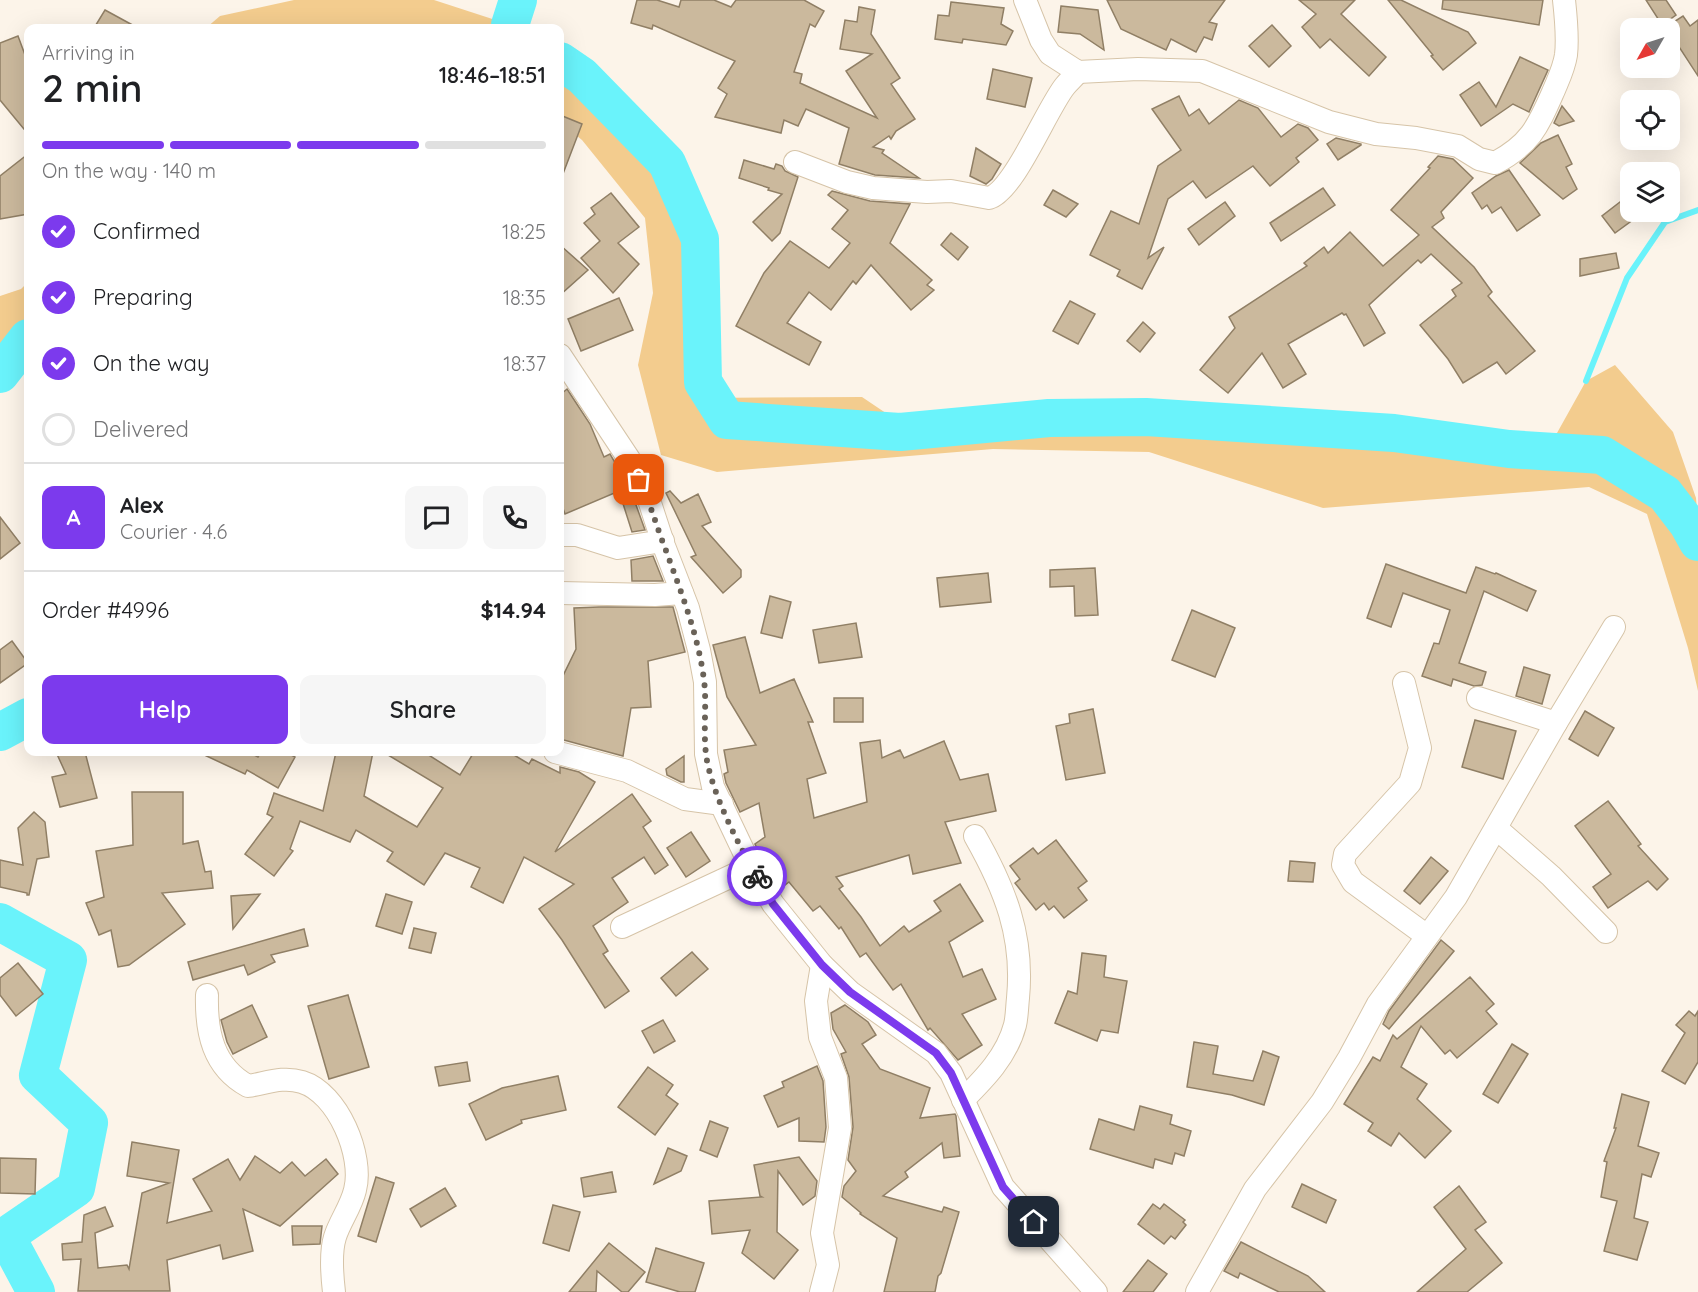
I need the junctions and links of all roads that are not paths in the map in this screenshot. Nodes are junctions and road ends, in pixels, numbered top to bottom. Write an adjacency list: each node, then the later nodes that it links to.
1 (1025, 0): 3 (street)
2 (1564, 0): 3 (street)
3 (1078, 72): 4 (street)
4 (795, 162)
5 (564, 361): 7 (street)
6 (564, 535): 7 (street)
7 (663, 541): 9 (street)
8 (564, 593): 9 (street)
9 (682, 593): 15 (street)
10 (1614, 627): 13 (street)
11 (1404, 683): 21 (street)
12 (1478, 698): 13 (street)
13 (1556, 723): 16 (street)
14 (564, 754): 15 (street)
15 (722, 804): 18 (street)
16 (1497, 828): 20 (street); 21 (street)
17 (975, 836): 24 (street)
18 (751, 867): 19 (street); 22 (street)
19 (622, 927)
20 (1606, 932)
21 (1427, 936): 28 (street)
22 (822, 965): 24 (street); 26 (street)
23 (207, 995): 25 (street)
24 (963, 1100): 27 (street)
25 (334, 1292)
26 (821, 1292)
27 (1096, 1292)
28 (1197, 1292)

